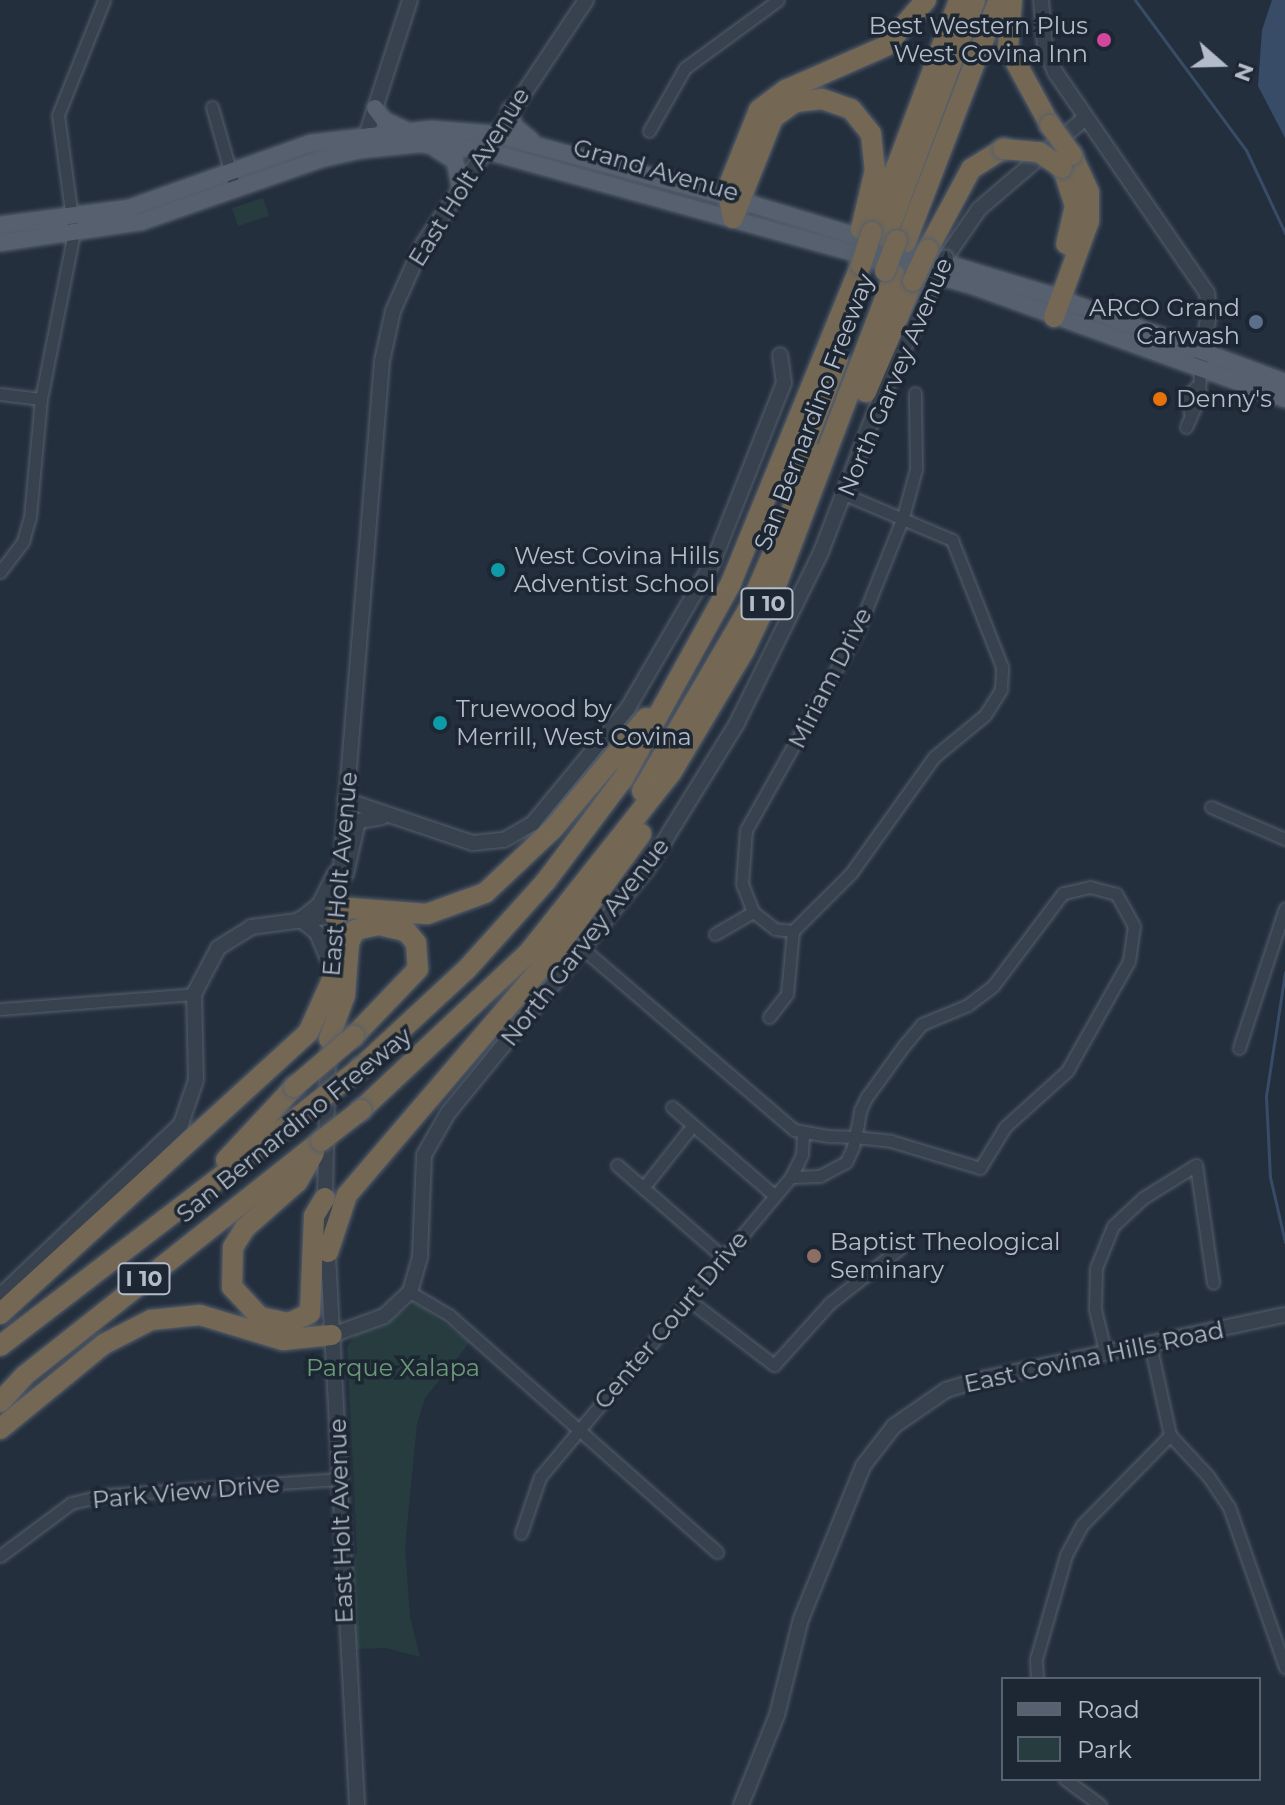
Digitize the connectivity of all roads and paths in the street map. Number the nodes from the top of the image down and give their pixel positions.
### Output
1 (104, 0) edge
2 (410, 0) edge
3 (586, 0) edge
4 (778, 0) edge
5 (926, 0) edge
6 (959, 0) edge
7 (975, 0) edge
8 (987, 0) edge
9 (999, 0) edge
10 (1012, 0) edge
11 (1041, 0) edge
12 (212, 107) dead end
13 (375, 108) junction
14 (510, 110) junction
15 (1085, 118) junction
16 (407, 131) junction
17 (649, 131) dead end
18 (367, 133) junction
19 (494, 134) junction
20 (423, 145) junction
21 (543, 146) junction
22 (361, 150) junction
23 (483, 150) junction
24 (1067, 162) junction
25 (233, 180) junction
26 (460, 186) junction
27 (734, 205) junction
28 (0, 225) edge
29 (74, 225) junction
30 (884, 236) junction
31 (0, 243) edge
32 (937, 253) junction
33 (887, 273) junction
34 (1051, 305) junction
35 (1202, 350) junction
36 (780, 355) dead end
37 (1200, 369) junction
38 (1285, 382) edge
39 (915, 393) dead end
40 (0, 394) edge
41 (41, 399) junction
42 (1285, 399) edge
43 (1186, 427) dead end
44 (844, 494) junction
45 (903, 517) junction
46 (0, 572) edge
47 (703, 641) junction
48 (671, 773) junction
49 (345, 800) junction
50 (1211, 807) dead end
51 (391, 817) junction
52 (1285, 839) edge
53 (339, 864) junction
54 (554, 869) junction
55 (580, 891) junction
56 (335, 908) junction
57 (1285, 908) edge
58 (753, 912) junction
59 (300, 919) junction
60 (793, 931) junction
61 (715, 934) dead end
62 (583, 949) junction
63 (331, 975) junction
64 (194, 994) junction
65 (0, 1009) edge
66 (769, 1017) dead end
67 (329, 1039) junction
68 (1239, 1048) dead end
69 (672, 1107) dead end
70 (693, 1125) junction
71 (803, 1133) junction
72 (321, 1141) junction
73 (854, 1142) junction
74 (617, 1165) dead end
75 (791, 1177) junction
76 (643, 1188) junction
77 (774, 1195) junction
78 (325, 1198) junction
79 (180, 1210) junction
80 (899, 1249) dead end
81 (328, 1252) junction
82 (724, 1258) junction
83 (1213, 1283) dead end
84 (410, 1292) junction
85 (0, 1296) edge
86 (690, 1301) junction
87 (0, 1314) edge
88 (1285, 1315) edge
89 (332, 1335) junction
90 (1150, 1344) junction
91 (0, 1346) edge
92 (1105, 1351) junction
93 (0, 1402) edge
94 (0, 1429) edge
95 (579, 1429) junction
96 (1170, 1435) junction
97 (341, 1479) junction
98 (521, 1533) dead end
99 (717, 1552) dead end
100 (0, 1556) edge
101 (1285, 1667) edge
102 (1037, 1677) edge
103 (1068, 1781) edge
104 (357, 1805) edge
105 (741, 1805) edge
106 (1100, 1805) edge

1 - 29 street
2 - 13 street
3 - 14 street, East Holt Avenue
4 - 17 street
5 - 27 highway
6 - 30 highway, San Bernardino Freeway / I 10
7 - 30 highway
8 - 30 highway
9 - 30 highway, San Bernardino Freeway / I 10
10 - 24 highway, bridge
11 - 15 street
12 - 25 street
13 - 16 main road
13 - 18 street
14 - 19 street, East Holt Avenue
14 - 21 main road
15 - 32 street, North Garvey Avenue
15 - 35 street
16 - 18 main road, Grand Avenue
16 - 19 main road, Grand Avenue
18 - 22 street
18 - 25 main road, Grand Avenue
19 - 21 main road, Grand Avenue
19 - 23 street, East Holt Avenue
20 - 22 main road, Grand Avenue
20 - 23 main road, Grand Avenue
20 - 26 main road
21 - 27 main road, Grand Avenue
22 - 25 main road, Grand Avenue
23 - 26 street, East Holt Avenue
23 - 27 main road, Grand Avenue
24 - 32 highway, bridge
24 - 34 highway
25 - 29 main road, Grand Avenue
26 - 49 street, East Holt Avenue
27 - 30 highway
27 - 34 main road, Grand Avenue
28 - 29 main road, Grand Avenue
29 - 31 main road, Grand Avenue
29 - 41 street
30 - 33 highway
30 - 33 highway, San Bernardino Freeway / I 10
32 - 33 highway, bridge
33 - 44 street, North Garvey Avenue
33 - 47 highway, San Bernardino Freeway / I 10
33 - 48 highway, San Bernardino Freeway / I 10
33 - 54 highway
33 - 55 highway
34 - 35 main road, Grand Avenue
34 - 37 main road, Grand Avenue
35 - 37 street
35 - 38 main road, Grand Avenue
36 - 51 street
37 - 42 main road, Grand Avenue
37 - 43 street
39 - 45 street, Miriam Drive
40 - 41 street
41 - 46 street
44 - 45 street
44 - 62 street, North Garvey Avenue
45 - 58 street, Miriam Drive
45 - 60 street
47 - 54 highway, San Bernardino Freeway / I 10
47 - 56 highway
48 - 55 highway, San Bernardino Freeway / I 10
48 - 81 highway
49 - 51 street
49 - 53 street, East Holt Avenue
50 - 52 street
51 - 56 street
53 - 56 street, East Holt Avenue
53 - 59 street
54 - 79 highway, San Bernardino Freeway / I 10, bridge
55 - 72 highway, San Bernardino Freeway / I 10, bridge
56 - 59 street
56 - 63 street, East Holt Avenue
57 - 68 street
58 - 60 street
58 - 61 street
59 - 63 street
59 - 64 street
60 - 66 street
62 - 71 street
62 - 84 street, North Garvey Avenue
63 - 67 street, East Holt Avenue
63 - 87 highway
64 - 65 street
64 - 85 street
67 - 78 street, East Holt Avenue
67 - 79 highway, bridge
69 - 70 street
70 - 76 street
70 - 77 street
71 - 73 street
71 - 75 street
72 - 78 highway
72 - 93 highway, San Bernardino Freeway / I 10
73 - 73 street
73 - 75 street
74 - 76 street
75 - 77 street, Center Court Drive
76 - 82 street
77 - 82 street, Center Court Drive
78 - 81 street, East Holt Avenue
79 - 91 highway, San Bernardino Freeway / I 10
80 - 86 street
81 - 89 street, East Holt Avenue
82 - 86 street, Center Court Drive
83 - 92 street
84 - 89 street
84 - 95 street
86 - 95 street, Center Court Drive
88 - 90 street, East Covina Hills Road
89 - 94 highway
89 - 97 street, East Holt Avenue
90 - 92 street, East Covina Hills Road
90 - 96 street
92 - 105 street, East Covina Hills Road
95 - 98 street, Center Court Drive
95 - 99 street
96 - 101 street
96 - 102 street
97 - 100 street, Park View Drive
97 - 104 street, East Holt Avenue
103 - 106 street

